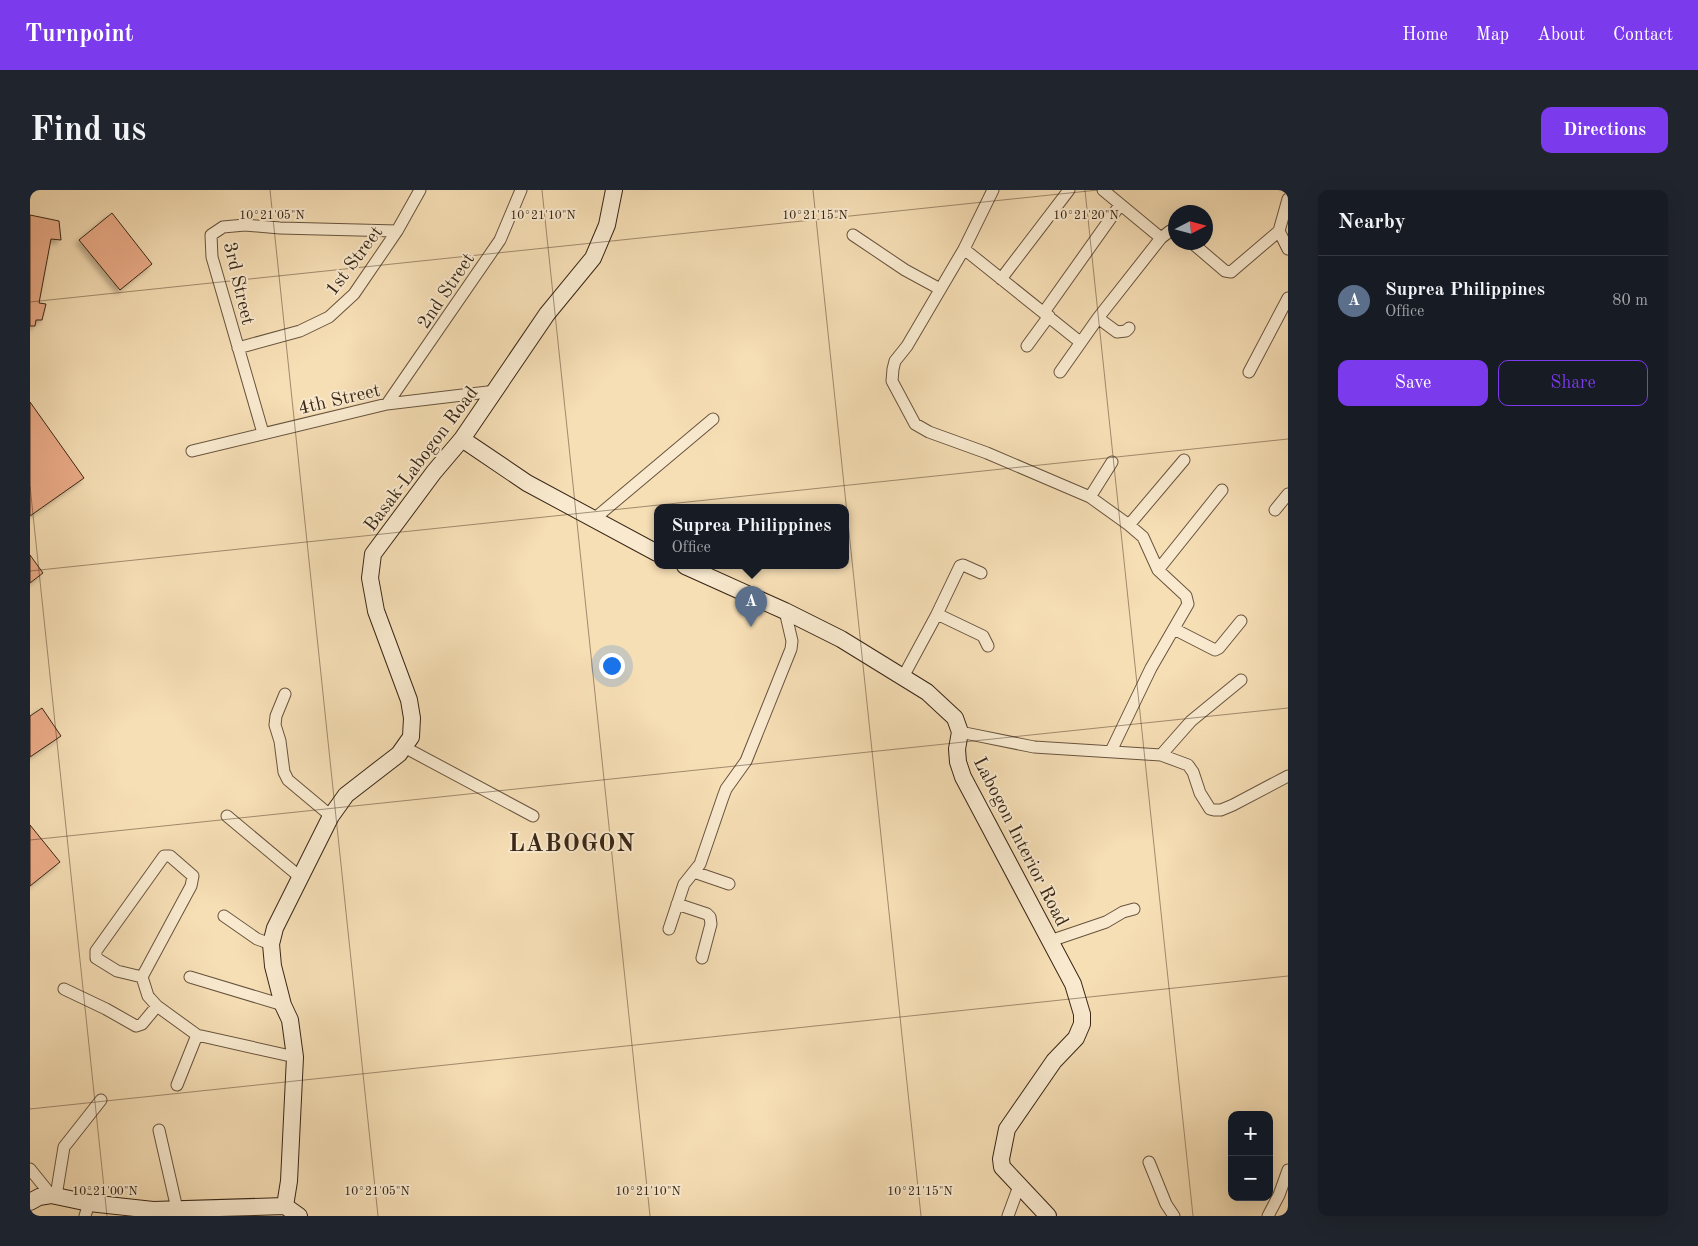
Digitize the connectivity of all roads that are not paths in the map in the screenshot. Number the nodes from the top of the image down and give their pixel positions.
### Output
1 (420, 190) edge
2 (521, 190) edge
3 (614, 190) edge
4 (993, 190) edge
5 (1069, 190) edge
6 (1103, 190) edge
7 (1288, 199) edge
8 (1120, 205) junction
9 (397, 231) junction
10 (1278, 231) junction
11 (1168, 233) edge
12 (853, 235) dead end
13 (1161, 238) junction
14 (964, 248) junction
15 (1288, 249) edge
16 (1201, 250) edge
17 (1001, 279) junction
18 (940, 289) junction
19 (1288, 298) edge
20 (1046, 314) junction
21 (1098, 318) junction
22 (1129, 328) dead end
23 (1080, 342) junction
24 (1027, 346) dead end
25 (238, 348) junction
26 (1060, 372) dead end
27 (1249, 372) dead end
28 (496, 391) junction
29 (387, 404) junction
30 (712, 419) dead end
31 (263, 434) junction
32 (462, 439) junction
33 (192, 452) dead end
34 (1184, 460) dead end
35 (1112, 462) dead end
36 (1222, 490) dead end
37 (1288, 494) edge
38 (1090, 497) junction
39 (1275, 510) dead end
40 (594, 519) junction
41 (1129, 525) junction
42 (654, 551) edge
43 (692, 569) edge
44 (1158, 570) junction
45 (981, 573) dead end
46 (785, 611) junction
47 (938, 614) junction
48 (1241, 621) dead end
49 (1174, 629) junction
50 (988, 646) dead end
51 (903, 677) junction
52 (1241, 680) dead end
53 (285, 694) dead end
54 (960, 732) junction
55 (404, 747) junction
56 (1111, 751) junction
57 (1161, 755) junction
58 (1288, 776) edge
59 (227, 816) dead end
60 (331, 816) junction
61 (533, 816) dead end
62 (694, 872) junction
63 (300, 876) junction
64 (729, 884) dead end
65 (677, 904) junction
66 (1134, 909) dead end
67 (224, 916) dead end
68 (669, 929) dead end
69 (1050, 941) junction
70 (271, 944) junction
71 (702, 958) dead end
72 (142, 977) junction
73 (190, 977) dead end
74 (64, 989) dead end
75 (284, 1005) junction
76 (157, 1006) junction
77 (197, 1036) junction
78 (295, 1057) junction
79 (177, 1085) dead end
80 (101, 1100) dead end
81 (160, 1130) dead end
82 (1149, 1162) dead end
83 (30, 1169) edge
84 (1288, 1170) edge
85 (1019, 1186) junction
86 (54, 1196) junction
87 (30, 1202) edge
88 (285, 1206) junction
89 (177, 1209) junction
90 (95, 1210) edge
91 (299, 1216) edge
92 (1008, 1216) edge
93 (1048, 1216) edge
94 (1174, 1216) edge
95 (1268, 1216) edge

1 - 9 street, 1st Street
2 - 29 street, 2nd Street
3 - 28 street, Basak-Labogon Road
4 - 14 street
5 - 17 street
6 - 8 street
7 - 10 street
8 - 13 street
8 - 20 street
9 - 25 street, 1st Street
9 - 25 street, 3rd Street
10 - 15 street
10 - 16 street
11 - 13 street
12 - 18 street
13 - 21 street
14 - 17 street
14 - 18 street
17 - 20 street
18 - 38 street
19 - 27 street
20 - 23 street
20 - 24 street
21 - 22 street
21 - 23 street
23 - 26 street
25 - 31 street, 3rd Street
28 - 29 street, 4th Street
28 - 32 street, Basak-Labogon Road
29 - 31 street, 4th Street
30 - 40 street
31 - 33 street, 4th Street
32 - 40 street
32 - 55 street, Basak-Labogon Road
34 - 41 street
35 - 38 street
36 - 44 street
37 - 39 street
38 - 41 street
40 - 42 street
41 - 44 street
43 - 46 street
44 - 49 street
45 - 47 street
46 - 51 street
46 - 62 street
47 - 50 street
47 - 51 street
48 - 49 street
49 - 56 street
51 - 54 street
52 - 57 street
53 - 60 street
54 - 56 street
54 - 69 street, Labogon Interior Road
55 - 60 street, Basak-Labogon Road
55 - 61 street
56 - 57 street
57 - 58 street
59 - 63 street
60 - 63 street, Basak-Labogon Road
62 - 64 street
62 - 65 street
63 - 70 street, Basak-Labogon Road
65 - 68 street
65 - 71 street
66 - 69 street
67 - 70 street
69 - 85 street, Labogon Interior Road
70 - 75 street, Basak-Labogon Road
72 - 72 street
72 - 76 street
73 - 75 street
74 - 76 street
75 - 78 street, Basak-Labogon Road
76 - 77 street
77 - 78 street
77 - 79 street
78 - 88 street, Basak-Labogon Road
80 - 86 street
81 - 89 street
82 - 94 street
83 - 86 street
84 - 95 street
85 - 92 street
85 - 93 street, Labogon Interior Road
86 - 87 street
86 - 90 street
88 - 89 street
88 - 91 street
89 - 90 street

